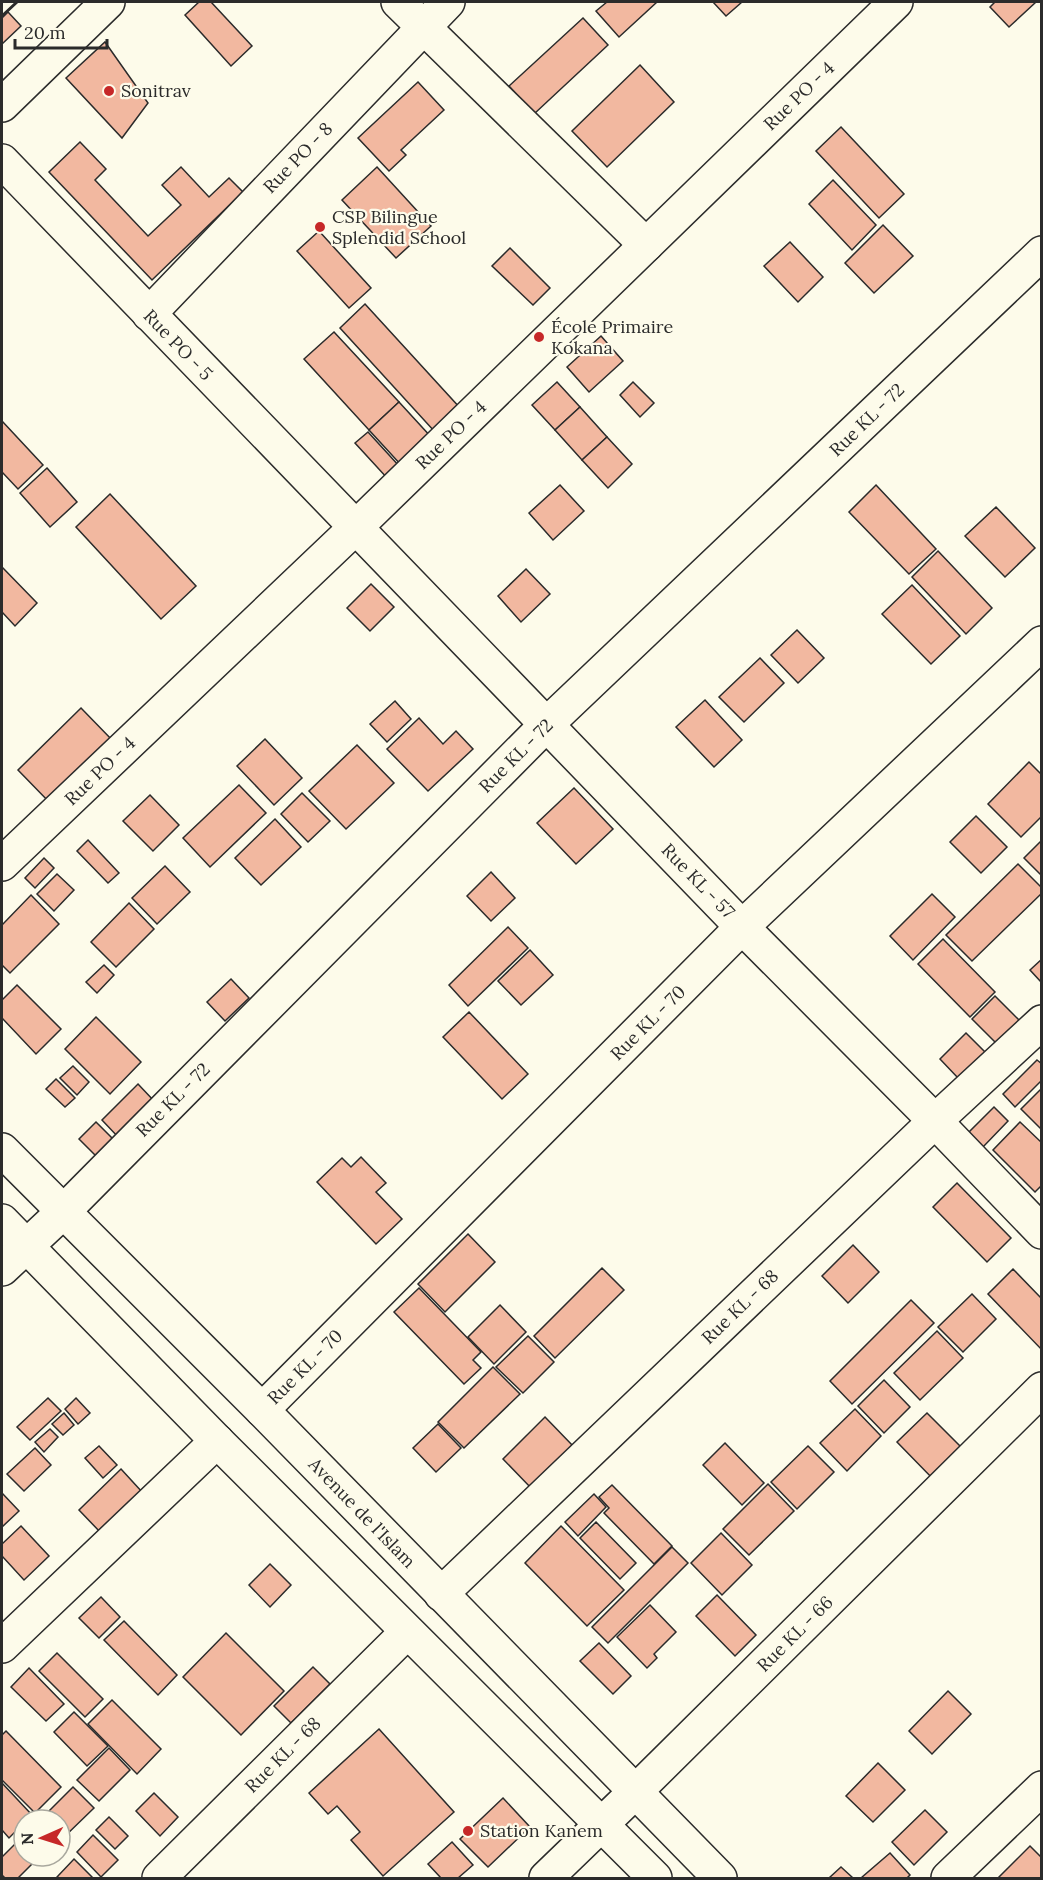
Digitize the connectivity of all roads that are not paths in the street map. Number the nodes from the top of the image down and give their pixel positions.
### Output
1 (108, 2) edge
2 (398, 2) edge
3 (448, 2) edge
4 (896, 2) edge
5 (424, 27) junction
6 (2, 105) edge
7 (2, 161) edge
8 (646, 245) junction
9 (1041, 253) edge
10 (149, 314) junction
11 (355, 528) junction
12 (1041, 643) edge
13 (547, 724) junction
14 (2, 864) edge
15 (742, 927) junction
16 (1041, 1022) edge
17 (935, 1121) junction
18 (2, 1150) edge
19 (63, 1212) junction
20 (2, 1221) edge
21 (1041, 1232) edge
22 (26, 1246) junction
23 (2, 1269) edge
24 (1041, 1389) edge
25 (262, 1410) junction
26 (217, 1441) junction
27 (441, 1594) junction
28 (407, 1632) junction
29 (2, 1647) edge
30 (1041, 1788) edge
31 (636, 1791) junction
32 (601, 1824) junction
33 (159, 1878) edge
34 (546, 1878) edge
35 (655, 1878) edge
36 (720, 1878) edge
37 (948, 1878) edge

1 - 6 street
2 - 5 street
3 - 5 street, Rue PO - 8
4 - 8 street, Rue PO - 4
5 - 8 street
5 - 10 street, Rue PO - 8
7 - 10 street, Rue PO - 5
8 - 11 street, Rue PO - 4
9 - 13 street, Rue KL - 72
10 - 11 street, Rue PO - 5
11 - 13 street, Rue KL - 57
11 - 14 street, Rue PO - 4
12 - 15 street, Rue KL - 70
13 - 15 street, Rue KL - 57
13 - 19 street, Rue KL - 72
15 - 17 street, Rue KL - 57
15 - 25 street, Rue KL - 70
16 - 17 street, Rue KL - 68
17 - 21 street, Rue KL - 57
17 - 27 street, Rue KL - 68
18 - 19 street, Avenue de l'Islam
19 - 22 street, Rue KL - 72
19 - 25 street, Avenue de l'Islam
20 - 22 street
22 - 23 street, Rue KL - 72
22 - 26 street
24 - 31 street, Rue KL - 66
25 - 27 street, Avenue de l'Islam
26 - 28 street
26 - 29 street
27 - 31 street, Avenue de l'Islam
28 - 32 street
28 - 33 street, Rue KL - 68
30 - 37 street
31 - 32 street, Rue KL - 66
31 - 36 street, Avenue de l'Islam
32 - 34 street, Rue KL - 66
32 - 35 street

